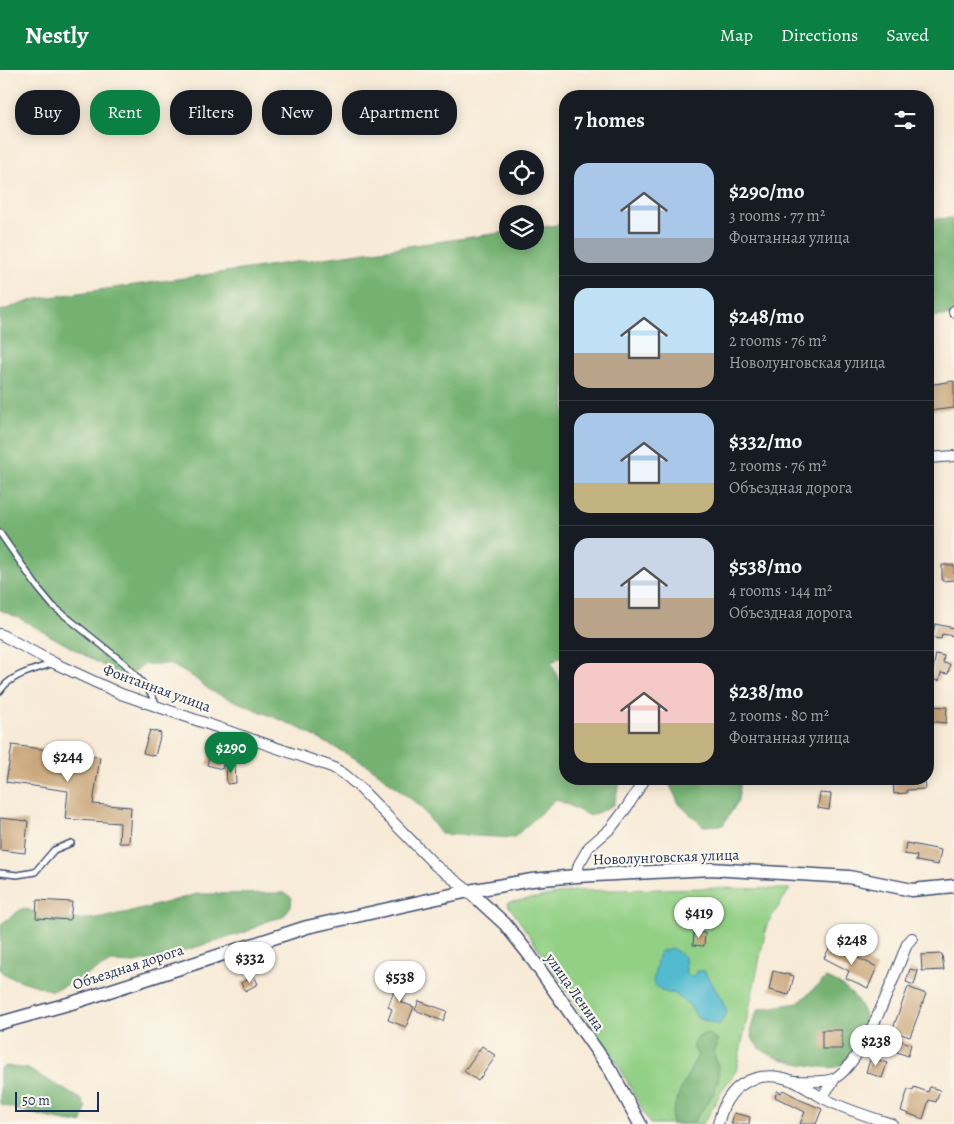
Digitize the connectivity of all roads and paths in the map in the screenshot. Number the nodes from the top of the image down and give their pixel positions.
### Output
1 (954, 456) edge
2 (934, 458) edge
3 (0, 533) edge
4 (0, 634) edge
5 (54, 663) junction
6 (0, 691) edge
7 (158, 706) junction
8 (641, 785) edge
9 (71, 843) dead end
10 (0, 873) edge
11 (576, 876) junction
12 (954, 886) edge
13 (469, 891) junction
14 (912, 938) dead end
15 (1, 1021) edge
16 (834, 1080) junction
17 (793, 1081) junction
18 (822, 1097) junction
19 (640, 1124) edge
20 (718, 1124) edge
21 (892, 1124) edge

1 - 2 street
3 - 7 lane
4 - 5 street, Фонтанная улица
5 - 6 lane
5 - 7 street, Фонтанная улица
7 - 13 street, Фонтанная улица
8 - 11 street
9 - 10 lane
11 - 12 street, Новолунговская улица
11 - 13 street, Новолунговская улица
13 - 15 street, Объездная дорога
13 - 19 street, улица Ленина
14 - 16 street
16 - 17 street
16 - 18 street
17 - 18 street
17 - 20 street
18 - 21 street

